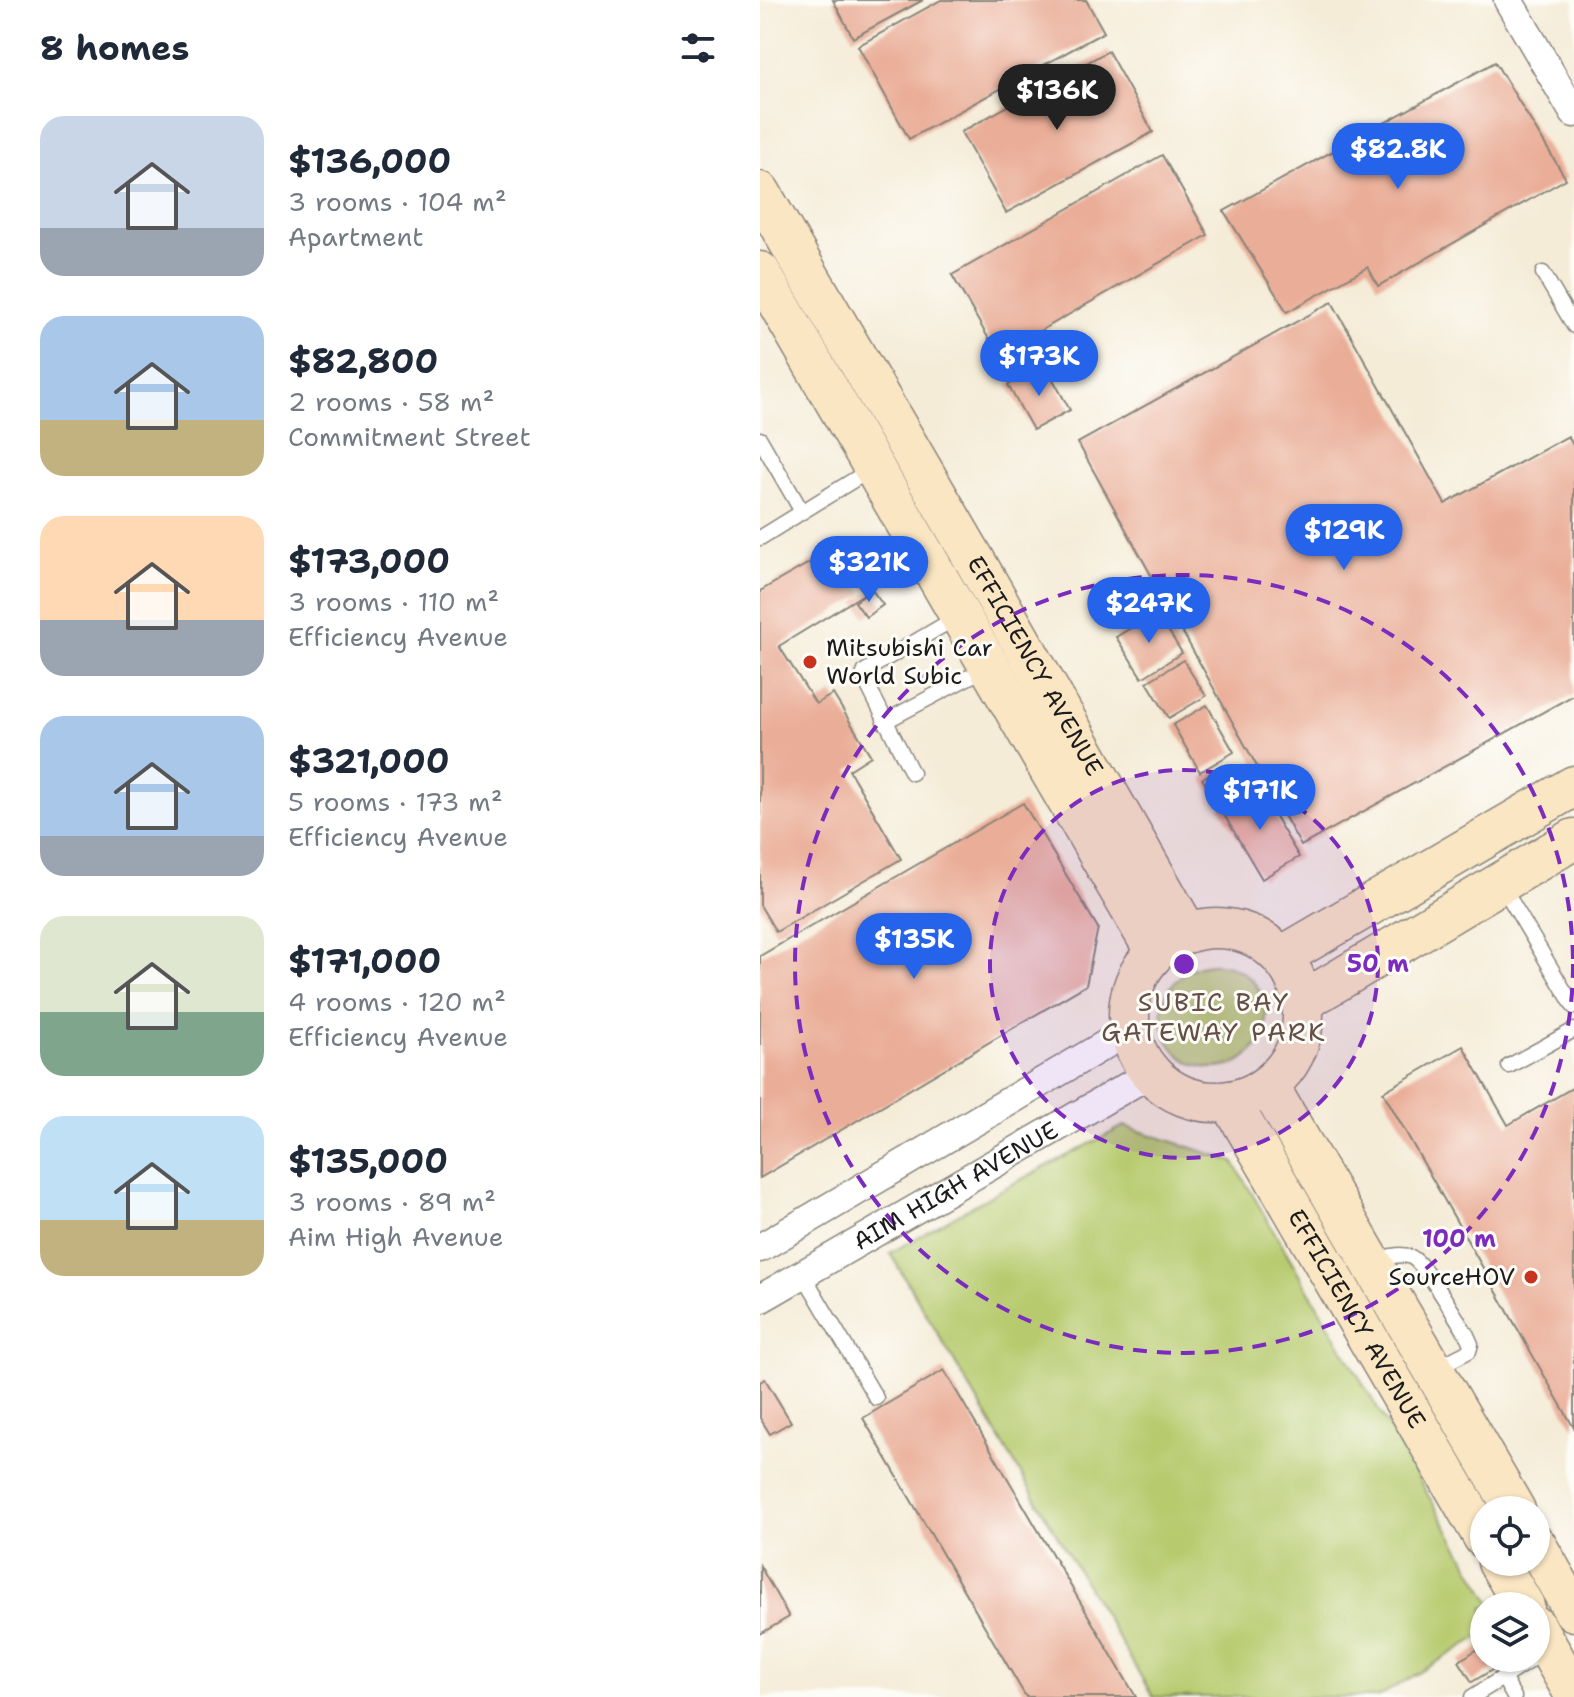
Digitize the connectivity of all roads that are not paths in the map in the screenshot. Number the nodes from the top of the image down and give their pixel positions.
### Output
1 (1508, 0) edge
2 (1574, 113) edge
3 (760, 192) edge
4 (760, 272) edge
5 (1543, 273) dead end
6 (1574, 326) edge
7 (760, 439) edge
8 (891, 458) junction
9 (801, 510) junction
10 (760, 538) edge
11 (959, 616) junction
12 (990, 666) junction
13 (884, 722) junction
14 (912, 773) dead end
15 (1574, 786) edge
16 (1574, 839) edge
17 (1500, 883) junction
18 (1171, 942) junction
19 (1281, 957) junction
20 (1302, 1002) junction
21 (1574, 1007) edge
22 (1130, 1030) junction
23 (1574, 1030) edge
24 (1509, 1066) dead end
25 (1151, 1073) junction
26 (1268, 1085) junction
27 (1230, 1101) junction
28 (760, 1248) edge
29 (803, 1274) junction
30 (760, 1299) edge
31 (876, 1398) dead end
32 (1507, 1496) edge
33 (1470, 1514) edge
34 (1550, 1569) edge
35 (1574, 1611) edge
36 (1550, 1662) edge
37 (1511, 1672) edge
38 (1504, 1679) junction
39 (1574, 1693) edge
40 (1472, 1697) edge
41 (1514, 1697) edge

1 - 2 street
3 - 8 street, EFFICIENCY AVENUE
4 - 8 street, EFFICIENCY AVENUE
5 - 6 lane
7 - 9 lane
8 - 9 lane
8 - 11 street, EFFICIENCY AVENUE
8 - 18 street, EFFICIENCY AVENUE
9 - 10 lane
11 - 12 street, EFFICIENCY AVENUE
11 - 13 lane
12 - 13 lane
12 - 18 street, EFFICIENCY AVENUE
13 - 14 lane
15 - 19 street
16 - 17 street
17 - 20 street
17 - 21 lane
18 - 19 street
18 - 22 street
19 - 20 street
20 - 26 street
22 - 25 street
22 - 28 street, AIM HIGH AVENUE
23 - 24 lane
25 - 27 street
25 - 29 street, AIM HIGH AVENUE
26 - 27 street
26 - 32 street, EFFICIENCY AVENUE
27 - 33 street, EFFICIENCY AVENUE
29 - 30 street, AIM HIGH AVENUE
29 - 31 lane
34 - 35 street
36 - 39 street
37 - 38 lane
38 - 40 lane
38 - 41 lane

